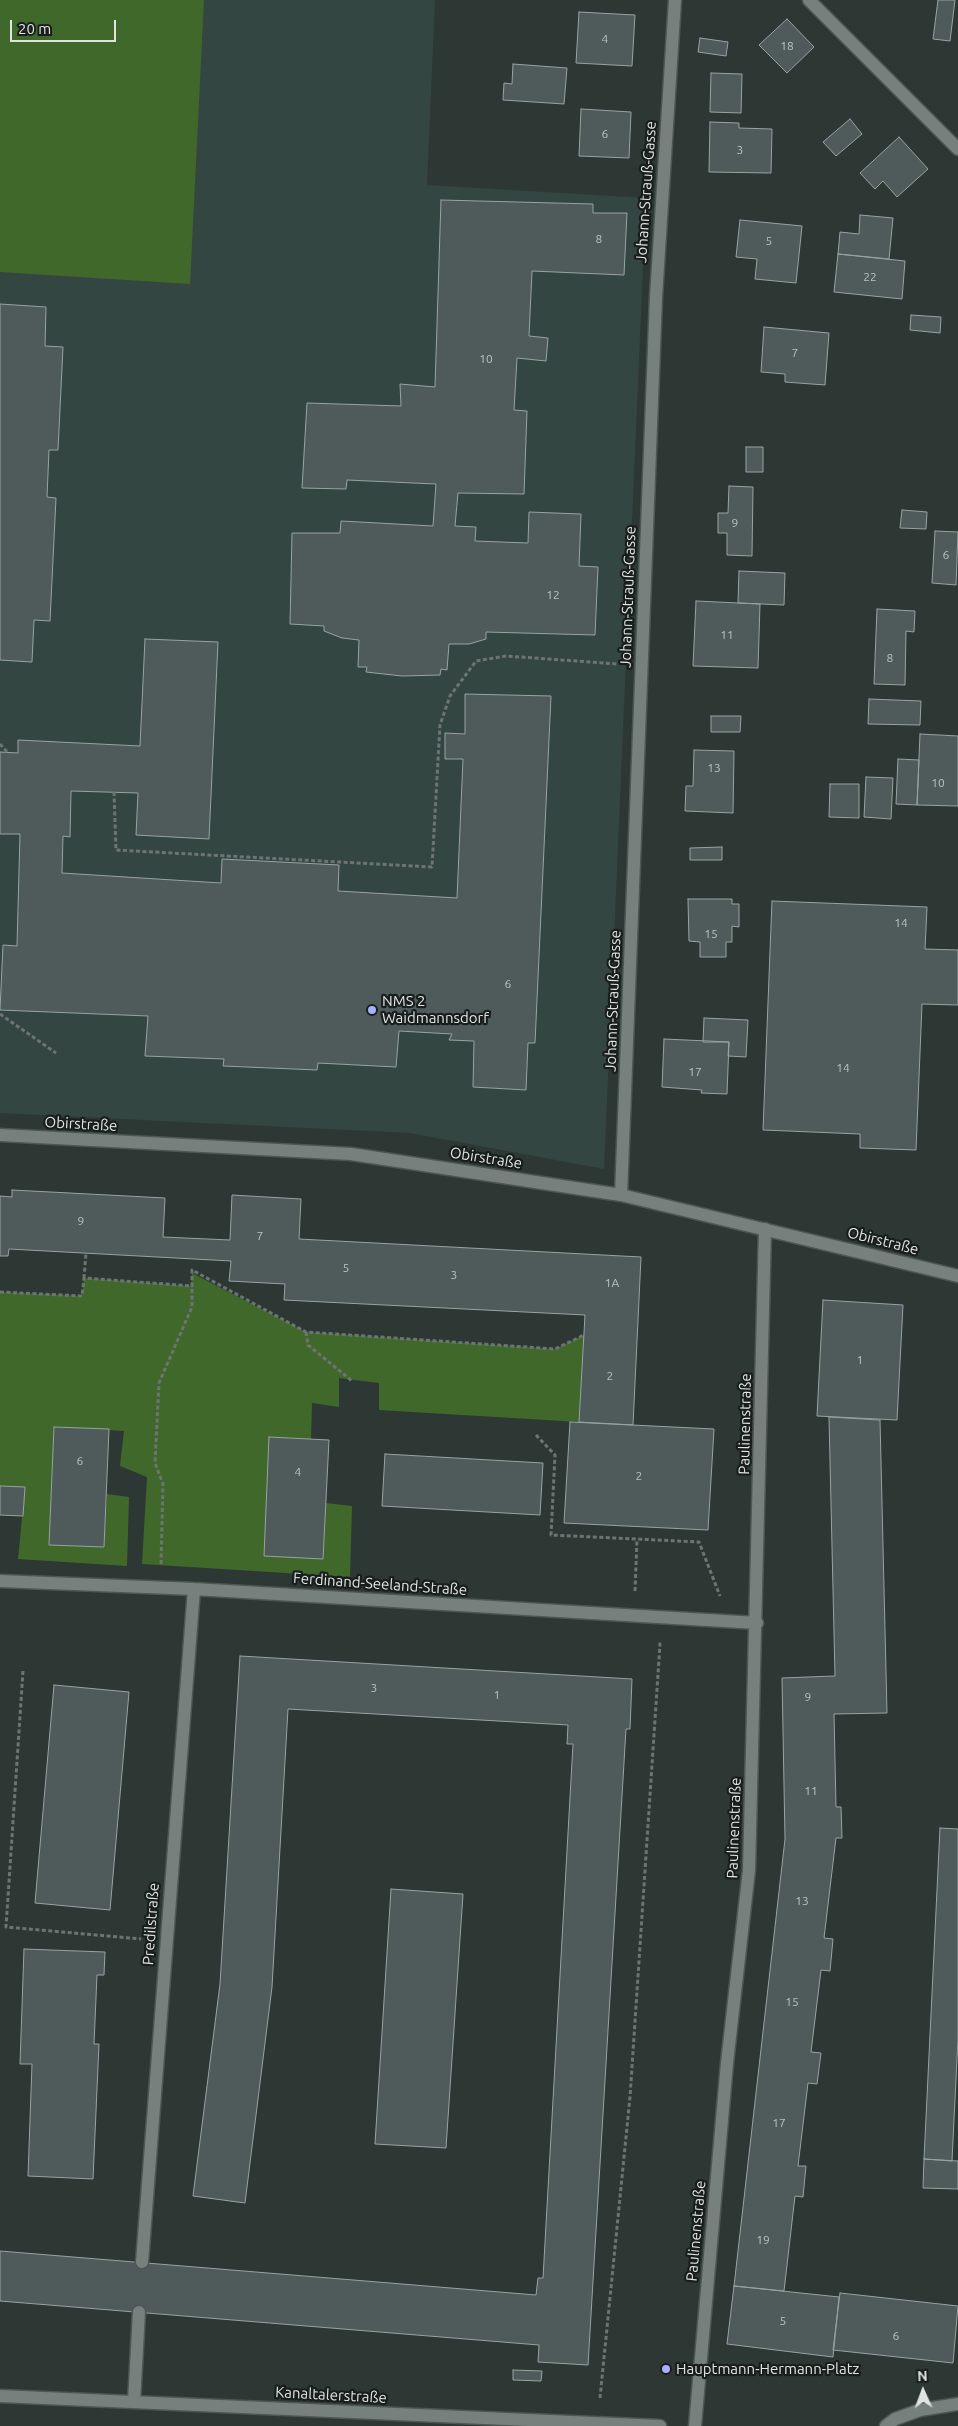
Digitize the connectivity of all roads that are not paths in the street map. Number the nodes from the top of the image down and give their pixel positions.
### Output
1 (676, 0) edge
2 (809, 0) edge
3 (958, 149) edge
4 (0, 1135) edge
5 (621, 1195) junction
6 (765, 1230) junction
7 (958, 1276) edge
8 (0, 1581) edge
9 (194, 1589) junction
10 (757, 1623) junction
11 (142, 2262) dead end
12 (139, 2312) dead end
13 (0, 2396) edge
14 (134, 2402) junction
15 (958, 2404) edge
16 (660, 2426) edge
17 (695, 2426) edge
18 (886, 2426) edge

1 - 5 street, Johann-Strauß-Gasse
2 - 3 street
4 - 5 street, Obirstraße
5 - 6 street, Obirstraße
6 - 7 street, Obirstraße
6 - 10 street, Paulinenstraße
8 - 9 street, Ferdinand-Seeland-Straße
9 - 10 street, Ferdinand-Seeland-Straße
9 - 11 street, Predilstraße
10 - 17 street, Paulinenstraße
12 - 14 street
13 - 14 street, Kanaltalerstraße
14 - 16 street, Kanaltalerstraße
15 - 18 street

